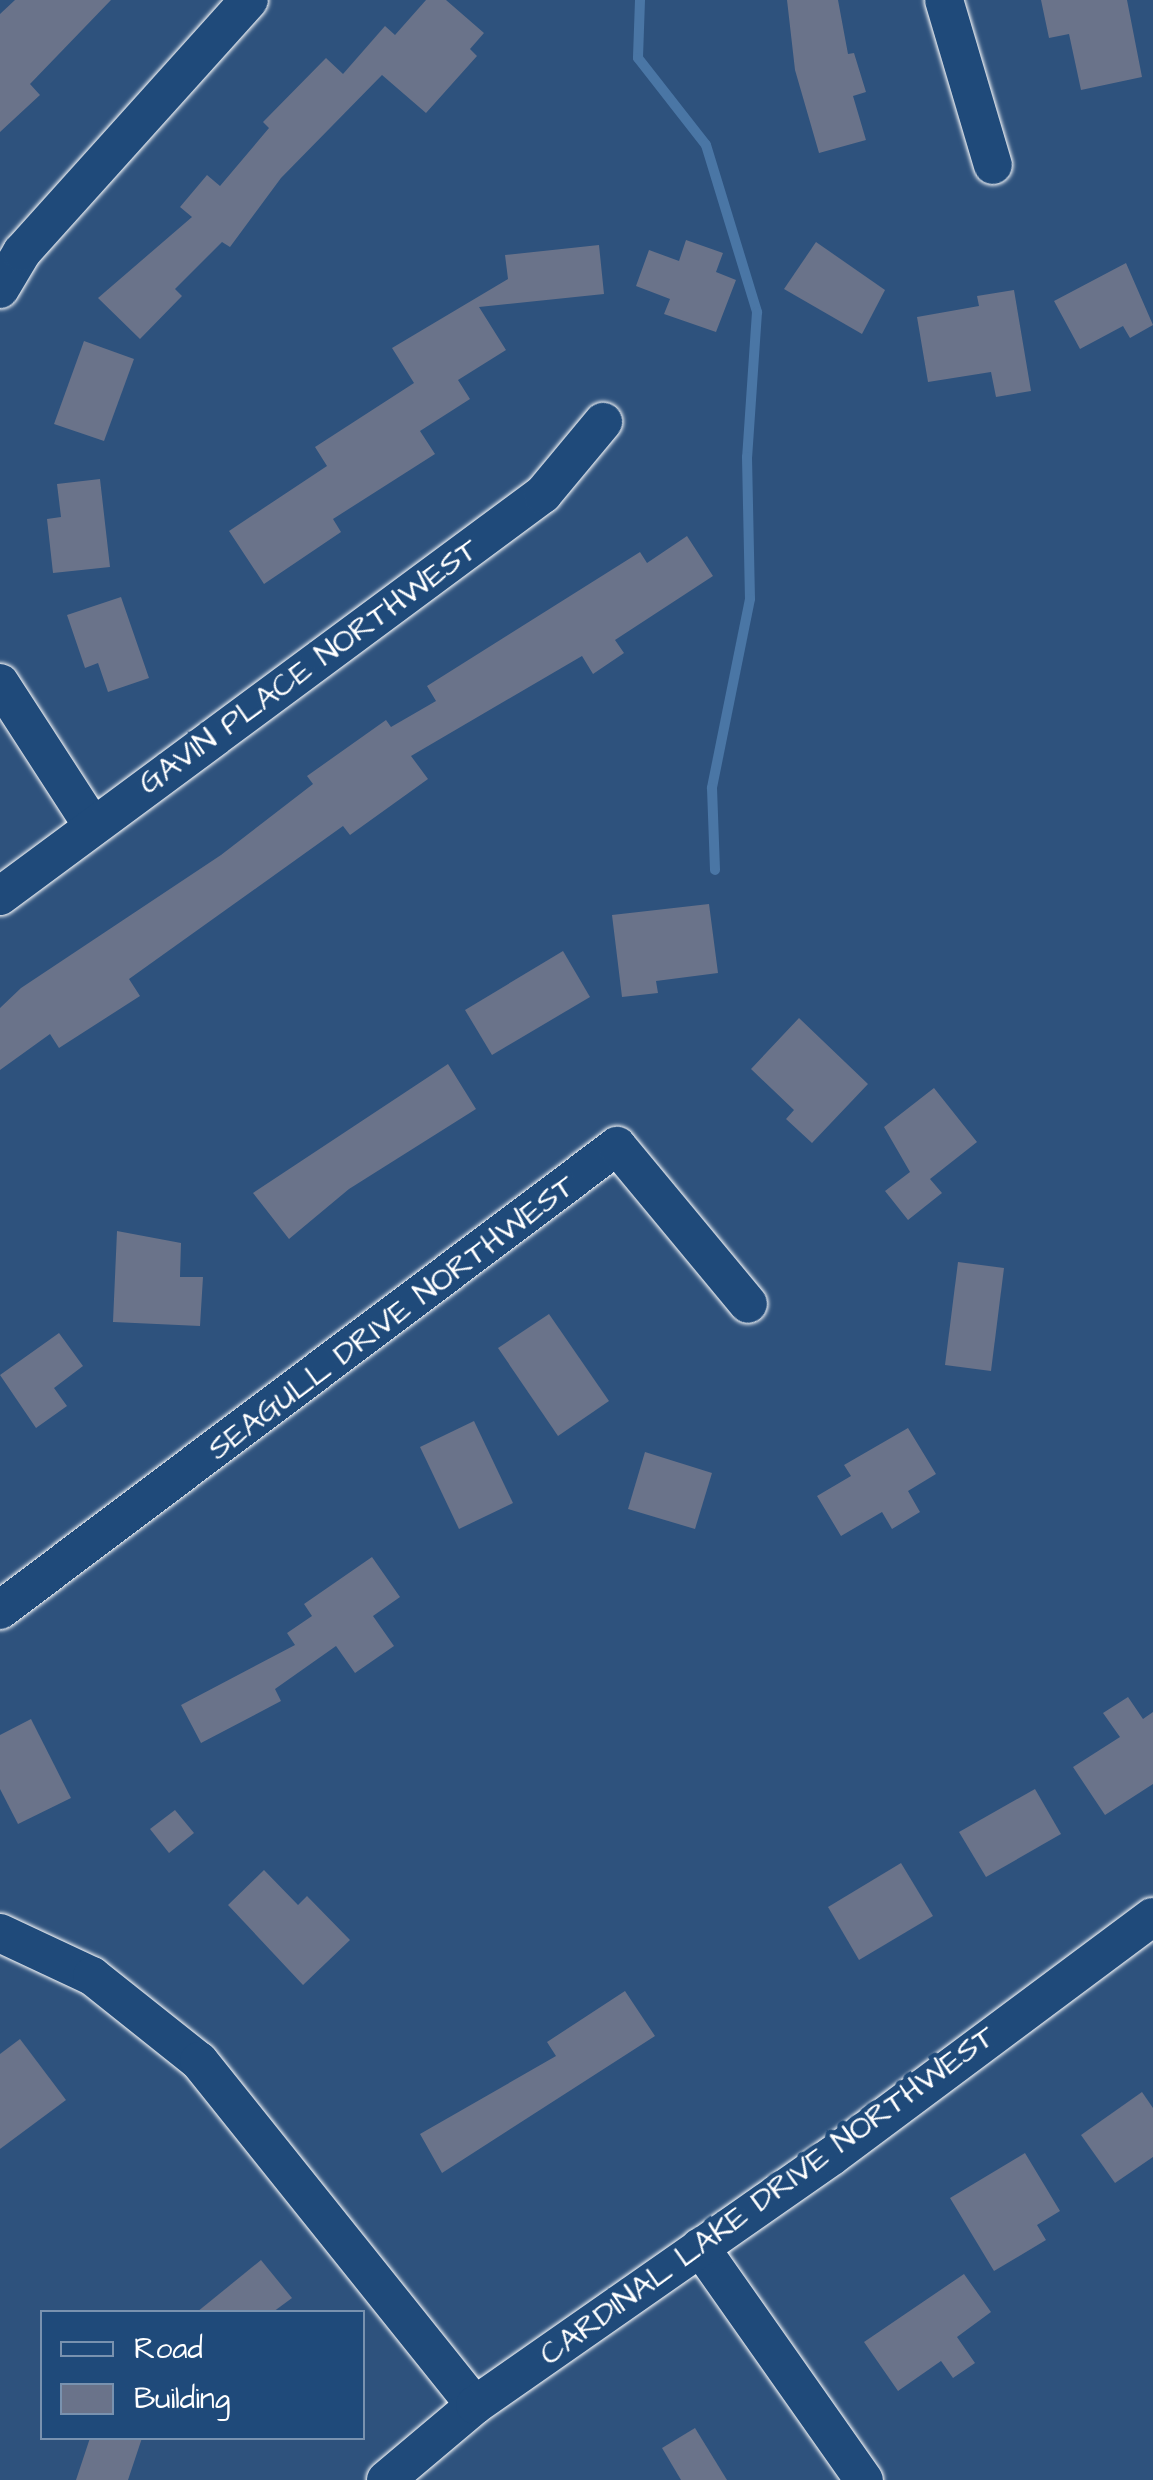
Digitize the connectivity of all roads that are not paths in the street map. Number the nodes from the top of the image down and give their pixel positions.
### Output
1 (249, 0) edge
2 (944, 0) edge
3 (993, 165) dead end
4 (0, 288) edge
5 (602, 422) dead end
6 (0, 683) edge
7 (93, 827) junction
8 (0, 896) edge
9 (748, 1304) dead end
10 (0, 1610) edge
11 (1153, 1917) edge
12 (0, 1932) edge
13 (700, 2247) junction
14 (475, 2406) junction
15 (386, 2480) edge
16 (864, 2480) edge

1 - 4 street
2 - 3 street
5 - 7 street, GAVIN PLACE NORTHWEST
6 - 7 street
7 - 8 street, GAVIN PLACE NORTHWEST
9 - 10 street, SEAGULL DRIVE NORTHWEST
11 - 13 street, CARDINAL LAKE DRIVE NORTHWEST
12 - 14 street
13 - 14 street, CARDINAL LAKE DRIVE NORTHWEST
13 - 16 street
14 - 15 street, CARDINAL LAKE DRIVE NORTHWEST

